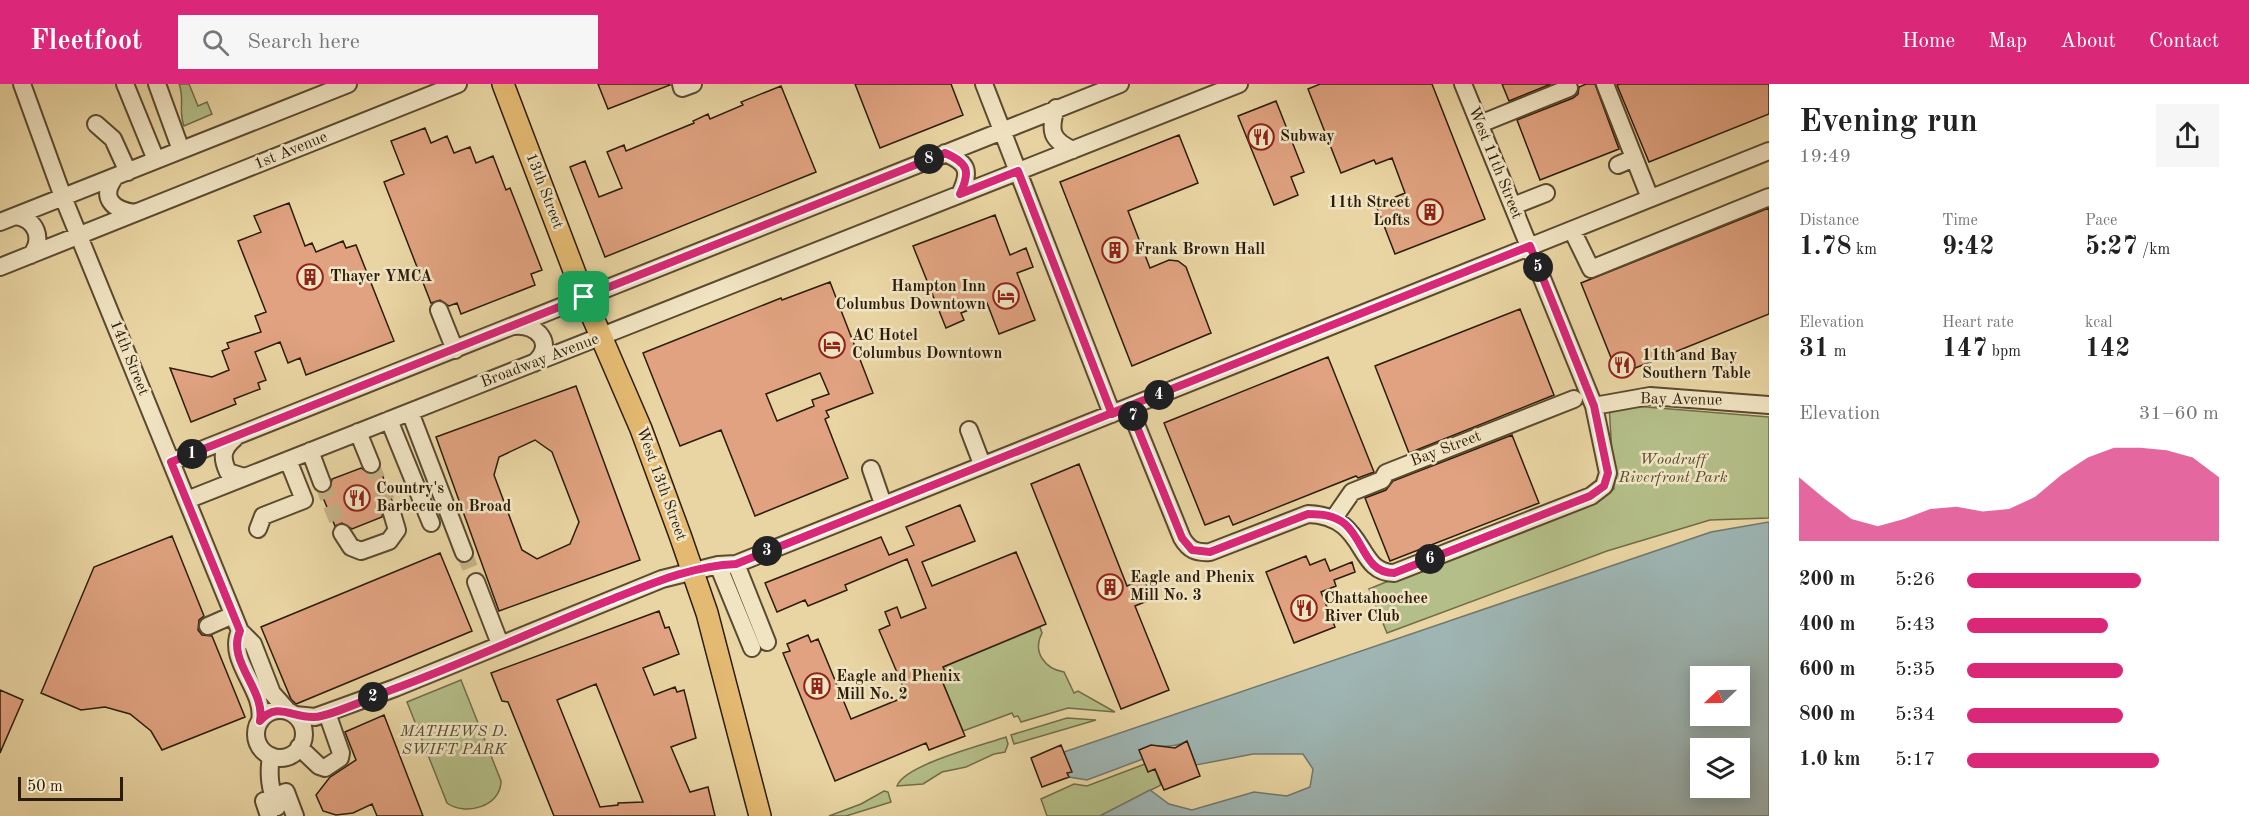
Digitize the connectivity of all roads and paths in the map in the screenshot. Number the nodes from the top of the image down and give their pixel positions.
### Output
1 (22, 84) edge
2 (125, 84) edge
3 (157, 84) edge
4 (345, 84) edge
5 (503, 84) edge
6 (681, 84) edge
7 (693, 84) edge
8 (984, 84) edge
9 (1120, 84) edge
10 (1239, 84) edge
11 (1463, 84) edge
12 (1605, 84) edge
13 (452, 86) edge
14 (1569, 88) dead end
15 (1056, 108) junction
16 (96, 124) dead end
17 (1480, 124) junction
18 (1002, 130) junction
19 (181, 150) junction
20 (1074, 150) junction
21 (1769, 151) edge
22 (945, 153) junction
23 (1634, 158) junction
24 (156, 160) junction
25 (1618, 165) dead end
26 (1018, 171) junction
27 (122, 174) junction
28 (1546, 193) dead end
29 (960, 194) junction
30 (63, 197) junction
31 (1769, 197) edge
32 (1650, 198) junction
33 (1513, 206) junction
34 (135, 213) junction
35 (8, 219) edge
36 (1572, 230) junction
37 (79, 236) junction
38 (1530, 246) junction
39 (31, 255) junction
40 (0, 267) edge
41 (584, 297) junction
42 (439, 310) dead end
43 (512, 326) junction
44 (601, 337) junction
45 (455, 350) junction
46 (534, 363) junction
47 (1574, 399) dead end
48 (1769, 405) edge
49 (1594, 406) junction
50 (1129, 407) junction
51 (410, 412) junction
52 (1112, 414) junction
53 (389, 420) junction
54 (969, 429) dead end
55 (358, 432) junction
56 (236, 437) junction
57 (310, 451) junction
58 (288, 460) junction
59 (171, 462) junction
60 (371, 464) tunnel mouth
61 (982, 464) junction
62 (871, 469) dead end
63 (244, 477) junction
64 (322, 483) tunnel mouth
65 (187, 500) junction
66 (884, 504) junction
67 (392, 513) tunnel mouth
68 (1334, 518) junction
69 (431, 523) dead end
70 (258, 529) dead end
71 (342, 533) tunnel mouth
72 (465, 552) tunnel mouth
73 (736, 564) junction
74 (718, 565) junction
75 (476, 582) tunnel mouth
76 (233, 615) junction
77 (208, 626) dead end
78 (240, 631) junction
79 (500, 644) junction
80 (292, 713) junction
81 (321, 715) junction
82 (260, 721) junction
83 (302, 742) junction
84 (271, 756) junction
85 (273, 797) junction
86 (269, 816) edge
87 (280, 816) edge
88 (296, 816) edge
89 (760, 816) edge

1 - 30 street, 14th Street
2 - 24 street
3 - 19 street
4 - 19 street
5 - 41 main road, 13th Street
6 - 7 street
8 - 18 street
9 - 15 street
10 - 20 street, Broadway Avenue
11 - 17 street, West 11th Street
12 - 23 street
13 - 34 street, 1st Avenue
14 - 17 street
15 - 18 street
15 - 20 street
16 - 27 street
17 - 33 street, West 11th Street
18 - 22 street
18 - 26 street
19 - 24 street
20 - 26 street, Broadway Avenue
21 - 32 street
22 - 29 street
22 - 41 street
23 - 25 street
23 - 32 street
24 - 27 street
26 - 29 street, Broadway Avenue
26 - 52 street
27 - 30 street
27 - 34 street
28 - 33 street
29 - 44 street, Broadway Avenue
30 - 35 street
30 - 37 street, 14th Street
31 - 36 street
32 - 36 street
33 - 38 street, West 11th Street
34 - 37 street, 1st Avenue
35 - 39 street
36 - 38 street
37 - 39 street, 1st Avenue
37 - 59 street, 14th Street
38 - 49 street, West 11th Street
38 - 50 street
39 - 40 street, 1st Avenue
41 - 43 street
41 - 44 main road, West 13th Street
42 - 45 street
43 - 45 street
43 - 46 street
44 - 46 street, Broadway Avenue
44 - 89 main road, West 13th Street
45 - 56 street
46 - 51 street, Broadway Avenue
47 - 68 street, Bay Street
48 - 49 street, Bay Avenue
49 - 68 street, West 11th Street
50 - 52 street
50 - 68 street
51 - 53 street, Broadway Avenue
51 - 72 street
52 - 61 street
53 - 55 street, Broadway Avenue
53 - 69 street
54 - 61 street
55 - 57 street, Broadway Avenue
55 - 60 street
56 - 59 street
56 - 63 street
57 - 58 street, Broadway Avenue
57 - 64 street
58 - 63 street, Broadway Avenue
58 - 70 street
59 - 65 street, 14th Street
61 - 66 street
62 - 66 street
63 - 65 street, Broadway Avenue
65 - 76 street, 14th Street
66 - 73 street
67 - 71 street
73 - 74 street
73 - 74 street
74 - 79 street
75 - 79 street
76 - 77 street
76 - 78 street, 14th Street
78 - 80 street, 14th Street
78 - 82 street, 14th Street
79 - 81 street
80 - 81 street
80 - 82 street
80 - 83 street, 14th Street
81 - 83 street
81 - 83 street
82 - 84 street, 14th Street
83 - 84 street
84 - 85 street
85 - 86 street
85 - 87 street
85 - 88 street

